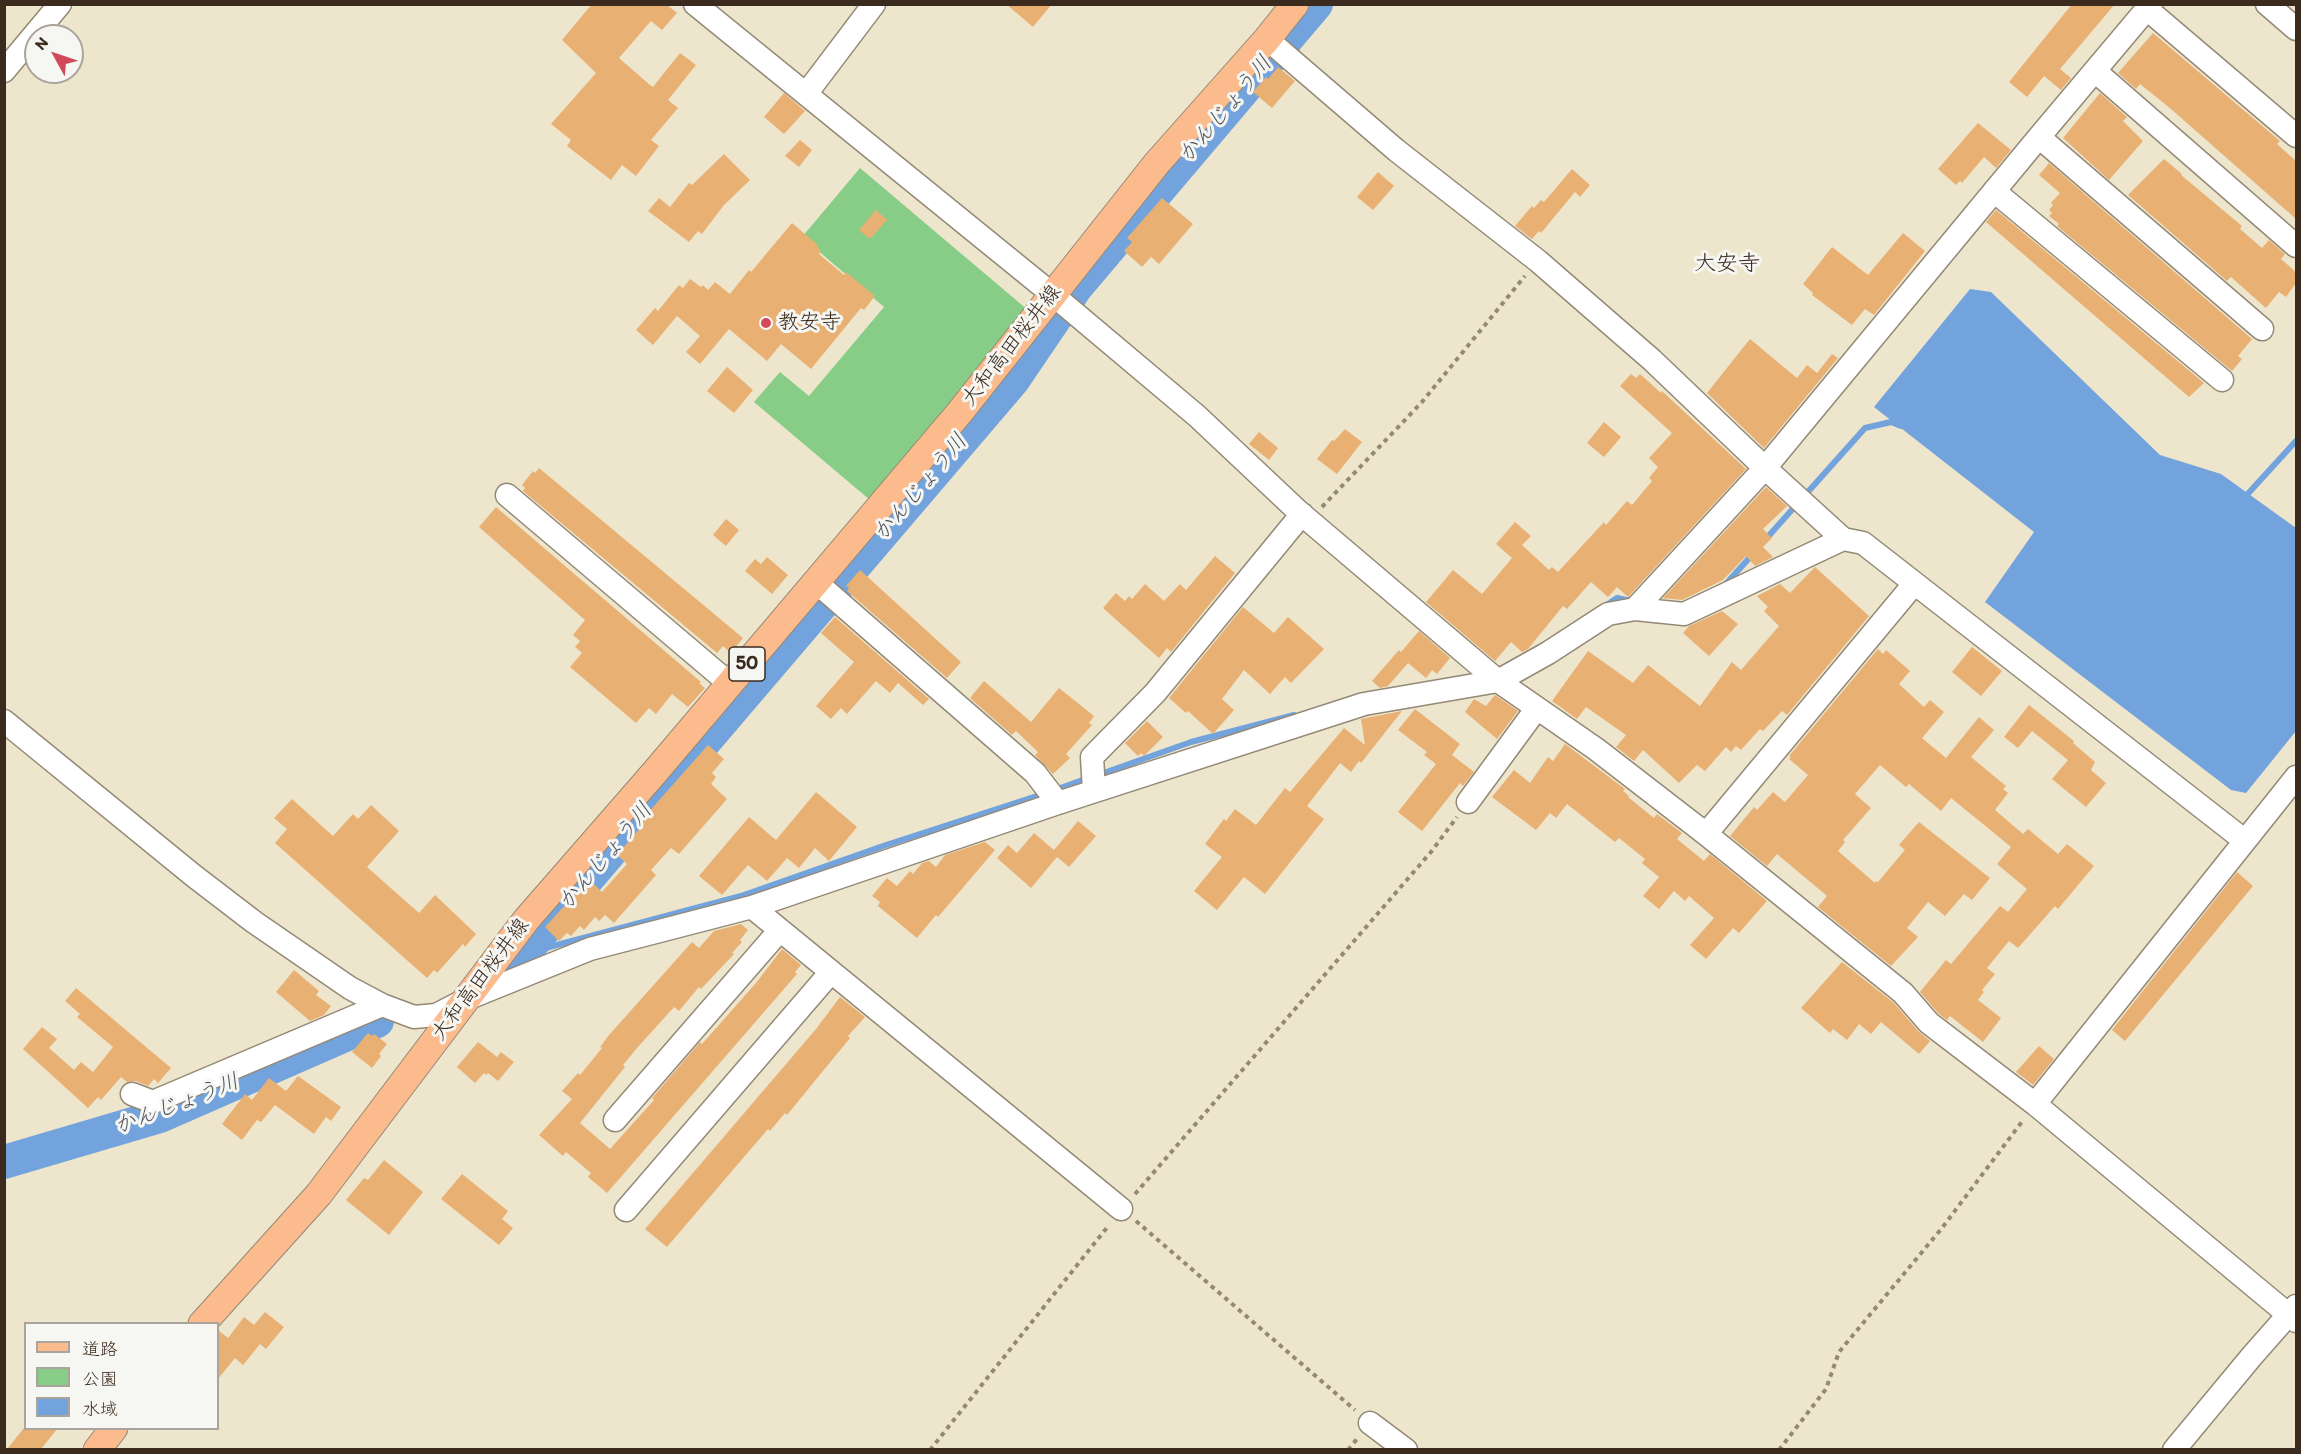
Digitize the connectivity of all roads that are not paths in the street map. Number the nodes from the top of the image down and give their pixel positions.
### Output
1 (60, 4) edge
2 (695, 4) edge
3 (874, 4) edge
4 (1295, 4) edge
5 (2267, 4) edge
6 (2149, 7) edge
7 (2296, 29) edge
8 (1275, 46) junction
9 (4, 71) edge
10 (2095, 71) junction
11 (806, 94) junction
12 (2296, 136) edge
13 (2039, 137) junction
14 (1994, 191) junction
15 (2296, 246) edge
16 (1060, 301) junction
17 (2262, 329) dead end
18 (2222, 381) dead end
19 (1766, 468) junction
20 (507, 495) dead end
21 (1305, 517) junction
22 (1843, 539) junction
23 (1914, 584) junction
24 (825, 590) junction
25 (1635, 609) junction
26 (1497, 681) junction
27 (730, 684) junction
28 (1537, 708) junction
29 (4, 721) edge
30 (2296, 777) edge
31 (1094, 791) junction
32 (1468, 802) road end
33 (1058, 803) junction
34 (1706, 834) junction
35 (2244, 840) junction
36 (752, 907) junction
37 (780, 930) junction
38 (831, 972) junction
39 (469, 998) junction
40 (382, 1005) junction
41 (132, 1094) dead end
42 (2035, 1104) junction
43 (615, 1120) dead end
44 (1121, 1209) road end
45 (626, 1210) dead end
46 (2294, 1314) edge
47 (203, 1322) edge
48 (1370, 1423) road end
49 (112, 1430) edge
50 (97, 1449) edge
51 (1406, 1449) edge
52 (2174, 1449) edge

1 - 9 street
2 - 11 street
3 - 11 street
4 - 8 main road, 大和高田桜井線 / 50
5 - 7 street
6 - 10 street
6 - 12 street
8 - 16 main road, 大和高田桜井線 / 50
8 - 19 street
10 - 13 street
10 - 15 street
11 - 16 street
13 - 14 street
13 - 17 street
14 - 18 street
14 - 19 street
16 - 21 street
16 - 24 main road, 大和高田桜井線 / 50
19 - 22 street
19 - 25 street
20 - 27 street
21 - 26 street
21 - 31 street
22 - 23 street
22 - 25 street
23 - 34 street
23 - 35 street
24 - 27 main road, 大和高田桜井線 / 50
24 - 33 street
25 - 26 street
26 - 28 street
26 - 31 street
27 - 39 main road, 大和高田桜井線 / 50
28 - 32 street
28 - 34 street
29 - 40 street
30 - 35 street
31 - 33 street
33 - 36 street
34 - 42 street
35 - 42 street
36 - 37 street
36 - 39 street
37 - 38 street
37 - 43 street
38 - 44 street
38 - 45 street
39 - 40 street
39 - 47 main road, 大和高田桜井線 / 50
40 - 41 street
42 - 46 street
46 - 52 street
48 - 51 street
49 - 50 main road

